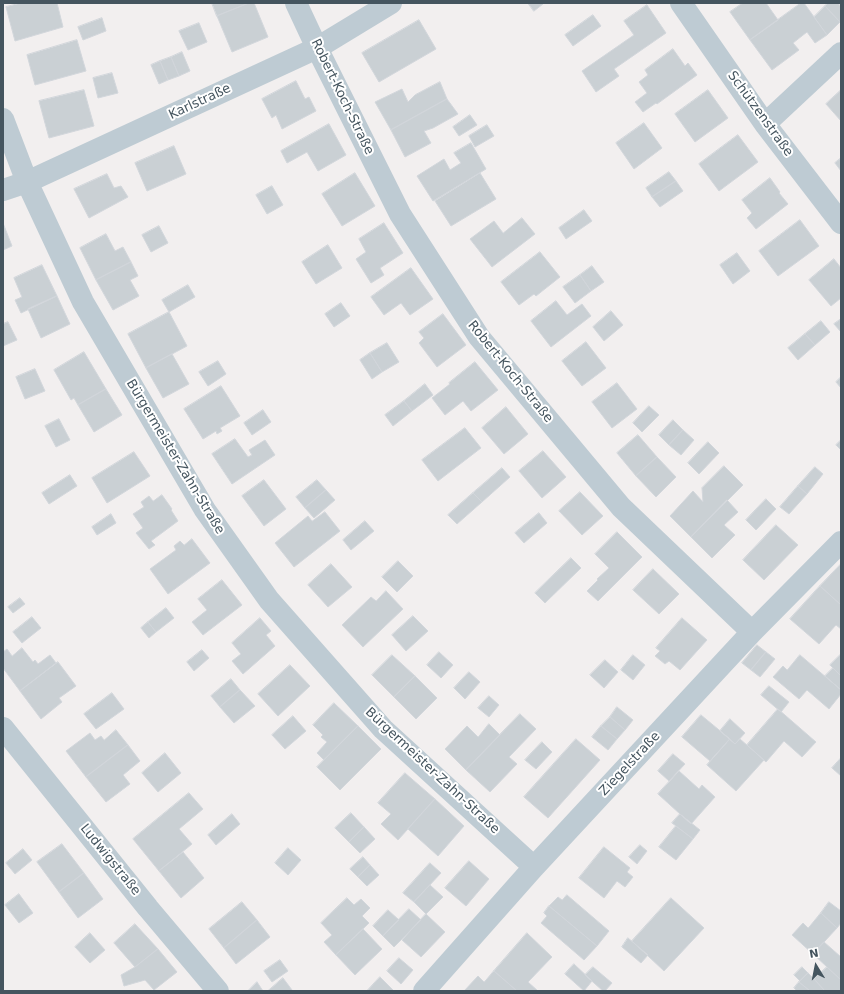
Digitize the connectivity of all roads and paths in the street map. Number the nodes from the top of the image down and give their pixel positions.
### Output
1 (296, 3) edge
2 (391, 3) edge
3 (682, 3) edge
4 (317, 48) junction
5 (841, 54) edge
6 (3, 119) edge
7 (765, 124) junction
8 (27, 182) junction
9 (3, 190) edge
10 (841, 223) edge
11 (841, 542) edge
12 (752, 632) junction
13 (3, 728) edge
14 (534, 867) junction
15 (218, 991) edge
16 (424, 991) edge

1 - 4 street, Robert-Koch-Straße
2 - 4 street, Karlstraße
3 - 7 street, Schützenstraße
4 - 8 street, Karlstraße
4 - 12 street, Robert-Koch-Straße
5 - 7 street
6 - 8 street, Bürgermeister-Zahn-Straße
7 - 10 street, Schützenstraße
8 - 9 street, Karlstraße
8 - 14 street, Bürgermeister-Zahn-Straße
11 - 12 street, Ziegelstraße
12 - 14 street, Ziegelstraße
13 - 15 street, Ludwigstraße
14 - 16 street, Ziegelstraße

